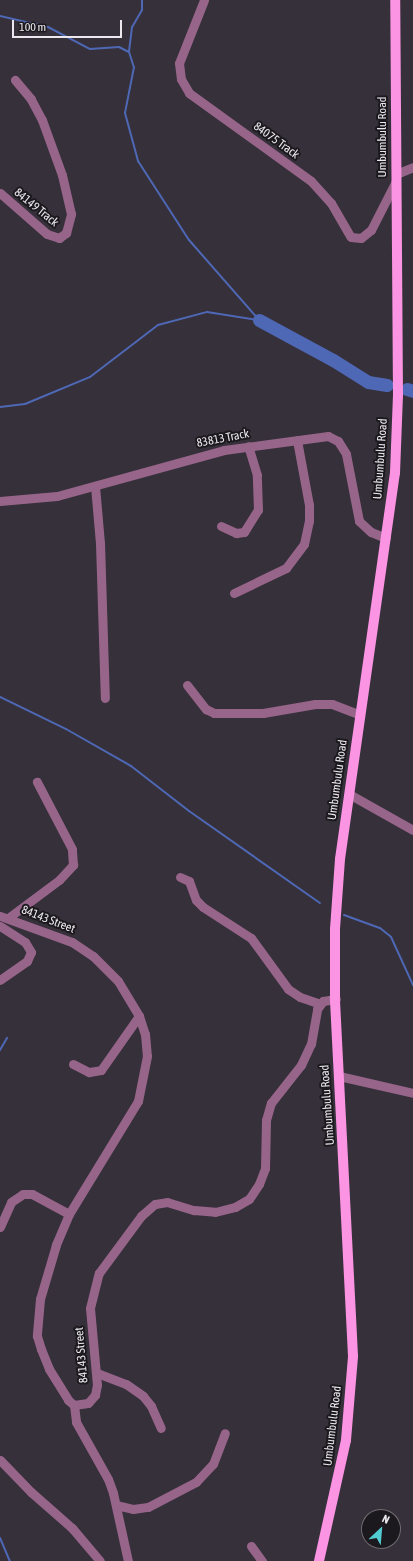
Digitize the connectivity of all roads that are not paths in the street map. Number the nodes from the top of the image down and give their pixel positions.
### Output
1 (204, 0) edge
2 (395, 0) edge
3 (15, 80) dead end
4 (413, 167) edge
5 (396, 177) junction
6 (0, 193) edge
7 (297, 440) junction
8 (248, 446) junction
9 (95, 486) junction
10 (0, 501) edge
11 (221, 526) dead end
12 (386, 538) junction
13 (234, 593) dead end
14 (187, 685) dead end
15 (105, 698) dead end
16 (360, 715) junction
17 (37, 782) dead end
18 (349, 794) junction
19 (400, 822) junction
20 (413, 823) edge
21 (413, 830) edge
22 (180, 877) dead end
23 (4, 917) edge
24 (0, 926) edge
25 (0, 980) edge
26 (336, 999) junction
27 (320, 1004) junction
28 (139, 1016) junction
29 (73, 1064) dead end
30 (340, 1076) junction
31 (413, 1093) edge
32 (70, 1214) junction
33 (0, 1227) edge
34 (97, 1374) junction
35 (74, 1405) junction
36 (161, 1428) dead end
37 (225, 1433) dead end
38 (0, 1460) edge
39 (116, 1506) junction
40 (251, 1546) dead end
41 (100, 1561) edge
42 (128, 1561) edge
43 (262, 1561) edge
44 (319, 1561) edge

1 - 5 street, 84075 Track
2 - 5 main road, Umbumbulu Road
3 - 6 street, 84149 Track
4 - 5 street
5 - 12 main road, Umbumbulu Road
7 - 8 street, 83813 Track
7 - 12 street, 83813 Track
7 - 13 street
8 - 9 street, 83813 Track
8 - 11 street
9 - 10 street, 83813 Track
9 - 15 street
12 - 16 main road, Umbumbulu Road
14 - 16 street
16 - 18 main road, Umbumbulu Road
17 - 23 street
18 - 19 street
18 - 26 main road, Umbumbulu Road
19 - 20 street
19 - 21 street
22 - 27 street
23 - 28 street, 84143 Street
24 - 25 street
26 - 27 street
26 - 30 main road, Umbumbulu Road
27 - 34 street, 84143 Street
28 - 29 street
28 - 32 street, 84143 Street
30 - 31 street
30 - 44 main road, Umbumbulu Road
32 - 33 street
32 - 35 street, 84143 Street
34 - 35 street, 84143 Street
34 - 36 street
35 - 39 street
37 - 39 street
38 - 41 street
39 - 42 street
40 - 43 street

